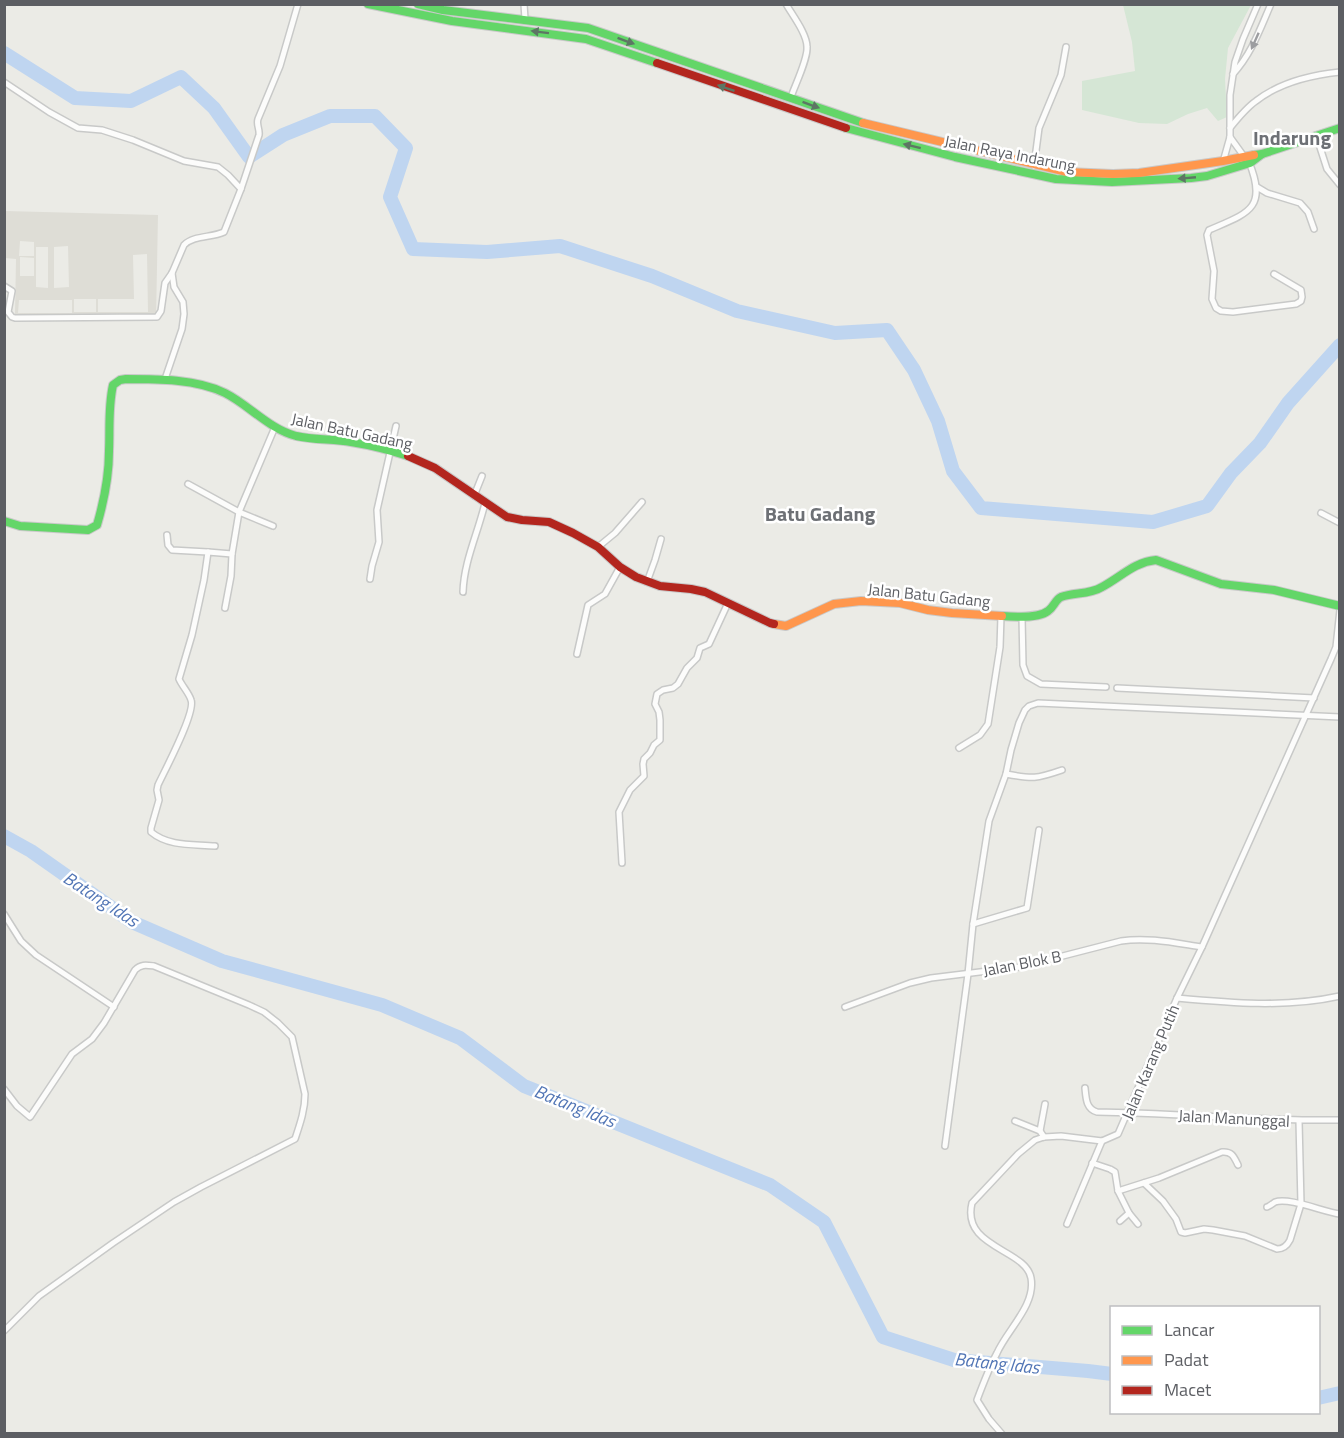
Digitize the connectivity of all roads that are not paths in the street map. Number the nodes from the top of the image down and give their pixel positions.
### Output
1 (298, 4) edge
2 (368, 4) edge
3 (786, 4) edge
4 (1271, 4) edge
5 (423, 5) edge
6 (525, 6) edge
7 (1257, 6) edge
8 (444, 7) edge
9 (1268, 12) junction
10 (420, 15) junction
11 (434, 18) junction
12 (525, 19) junction
13 (1066, 47) dead end
14 (678, 60) junction
15 (675, 70) junction
16 (1340, 72) edge
17 (1232, 75) junction
18 (4, 82) edge
19 (791, 97) junction
20 (1230, 128) junction
21 (1340, 128) edge
22 (1316, 135) junction
23 (1230, 137) junction
24 (1262, 154) junction
25 (1243, 156) junction
26 (1223, 162) junction
27 (1250, 163) junction
28 (1034, 165) junction
29 (1221, 172) junction
30 (1032, 175) junction
31 (1340, 185) edge
32 (1257, 187) junction
33 (241, 189) junction
34 (1314, 229) dead end
35 (172, 273) junction
36 (1274, 274) dead end
37 (4, 286) edge
38 (165, 379) junction
39 (396, 426) dead end
40 (275, 427) junction
41 (390, 450) junction
42 (482, 476) dead end
43 (188, 484) dead end
44 (474, 496) junction
45 (642, 502) dead end
46 (485, 503) junction
47 (239, 512) junction
48 (1322, 513) dead end
49 (4, 521) edge
50 (1340, 523) edge
51 (273, 526) dead end
52 (167, 535) dead end
53 (662, 539) dead end
54 (598, 547) junction
55 (208, 552) junction
56 (232, 554) junction
57 (620, 567) junction
58 (370, 579) dead end
59 (646, 582) junction
60 (463, 592) dead end
61 (728, 603) junction
62 (225, 608) dead end
63 (1340, 608) edge
64 (1001, 616) junction
65 (1022, 617) junction
66 (578, 654) dead end
67 (1106, 687) dead end
68 (1117, 688) dead end
69 (1314, 698) junction
70 (1307, 715) junction
71 (1340, 717) edge
72 (959, 748) dead end
73 (1062, 770) dead end
74 (1006, 774) junction
75 (1039, 830) dead end
76 (215, 846) dead end
77 (622, 863) dead end
78 (4, 914) edge
79 (973, 924) junction
80 (1202, 947) junction
81 (968, 974) junction
82 (1340, 996) edge
83 (1177, 998) junction
84 (114, 1007) junction
85 (845, 1007) dead end
86 (1085, 1088) dead end
87 (4, 1089) edge
88 (1046, 1104) dead end
89 (1128, 1112) junction
90 (1299, 1120) junction
91 (1340, 1120) edge
92 (1015, 1121) dead end
93 (1040, 1131) junction
94 (1044, 1137) junction
95 (1102, 1141) junction
96 (945, 1146) dead end
97 (1092, 1163) junction
98 (1238, 1165) dead end
99 (1144, 1184) junction
100 (1118, 1191) junction
101 (1301, 1204) junction
102 (1267, 1207) dead end
103 (1129, 1213) junction
104 (1340, 1214) edge
105 (1120, 1221) dead end
106 (1067, 1224) dead end
107 (1138, 1224) dead end
108 (4, 1330) edge
109 (1002, 1434) edge

1 - 33 street
2 - 10 main road, Jalan Raya Indarung
3 - 19 street
4 - 9 street
5 - 8 main road, Jalan Raya Indarung
5 - 10 street
6 - 12 street
7 - 9 street
7 - 17 street
8 - 11 street
8 - 12 main road, Jalan Raya Indarung
9 -> 17 street
10 - 11 main road, Jalan Raya Indarung
15 -> 11 main road, Jalan Raya Indarung
12 -> 14 main road, Jalan Raya Indarung
13 - 28 street
14 - 15 main road
14 - 19 main road, Jalan Raya Indarung
30 -> 15 main road, Jalan Raya Indarung
16 - 20 street
17 - 20 street
18 - 33 street
19 -> 28 main road, Jalan Raya Indarung
20 - 23 street
21 - 22 main road
22 - 24 main road
22 - 31 street
23 - 25 street
23 - 26 street
24 - 25 main road, Jalan Raya Indarung
24 - 27 main road, Jalan Raya Indarung
25 - 26 main road, Jalan Raya Indarung
25 - 27 street
26 - 28 main road, Jalan Raya Indarung
26 - 29 street
27 - 29 main road, Jalan Raya Indarung
27 - 32 street
28 - 30 street
29 -> 30 main road, Jalan Raya Indarung
32 - 34 street
32 - 36 street
33 - 35 street
35 - 37 street
35 - 38 street
38 - 40 main road, Jalan Batu Gadang
38 - 49 main road, Jalan Batu Gadang
39 - 41 street
40 - 41 main road, Jalan Batu Gadang
40 - 47 street
41 - 44 main road, Jalan Batu Gadang
41 - 58 street
42 - 44 street
43 - 47 street
44 - 46 main road, Jalan Batu Gadang
45 - 54 street
46 - 54 main road, Jalan Batu Gadang
46 - 60 street
47 - 51 street
47 - 56 street
48 - 50 street
52 - 55 street
53 - 59 street
54 - 57 main road, Jalan Batu Gadang
55 - 56 street
55 - 76 street
56 - 62 street
57 - 59 main road, Jalan Batu Gadang
57 - 66 street
59 - 61 main road, Jalan Batu Gadang
61 - 64 main road, Jalan Batu Gadang
61 - 77 street
63 - 65 main road, Jalan Batu Gadang
63 - 69 street, Jalan Karang Putih
64 - 65 main road, Jalan Batu Gadang
64 - 72 street
65 - 67 street
68 - 69 street
69 - 70 street, Jalan Karang Putih
70 - 71 street
70 - 74 street
70 - 80 street, Jalan Karang Putih
73 - 74 street
74 - 79 street
75 - 79 street
78 - 84 street
79 - 81 street
80 - 81 street, Jalan Blok B
80 - 83 street, Jalan Karang Putih
81 - 85 street, Jalan Blok B
81 - 96 street
82 - 83 street
83 - 89 street, Jalan Karang Putih
84 - 87 street
84 - 108 street
86 - 89 street, Jalan Manunggal
88 - 93 street
89 - 90 street, Jalan Manunggal
89 - 95 street, Jalan Karang Putih
90 - 91 street, Jalan Manunggal
90 - 101 street
92 - 93 street
93 - 94 street
94 - 95 street
94 - 109 street
95 - 97 street
97 - 100 street
97 - 106 street
98 - 99 street
99 - 100 street
99 - 101 street
100 - 103 street
101 - 102 street
101 - 104 street
103 - 105 street
103 - 107 street

